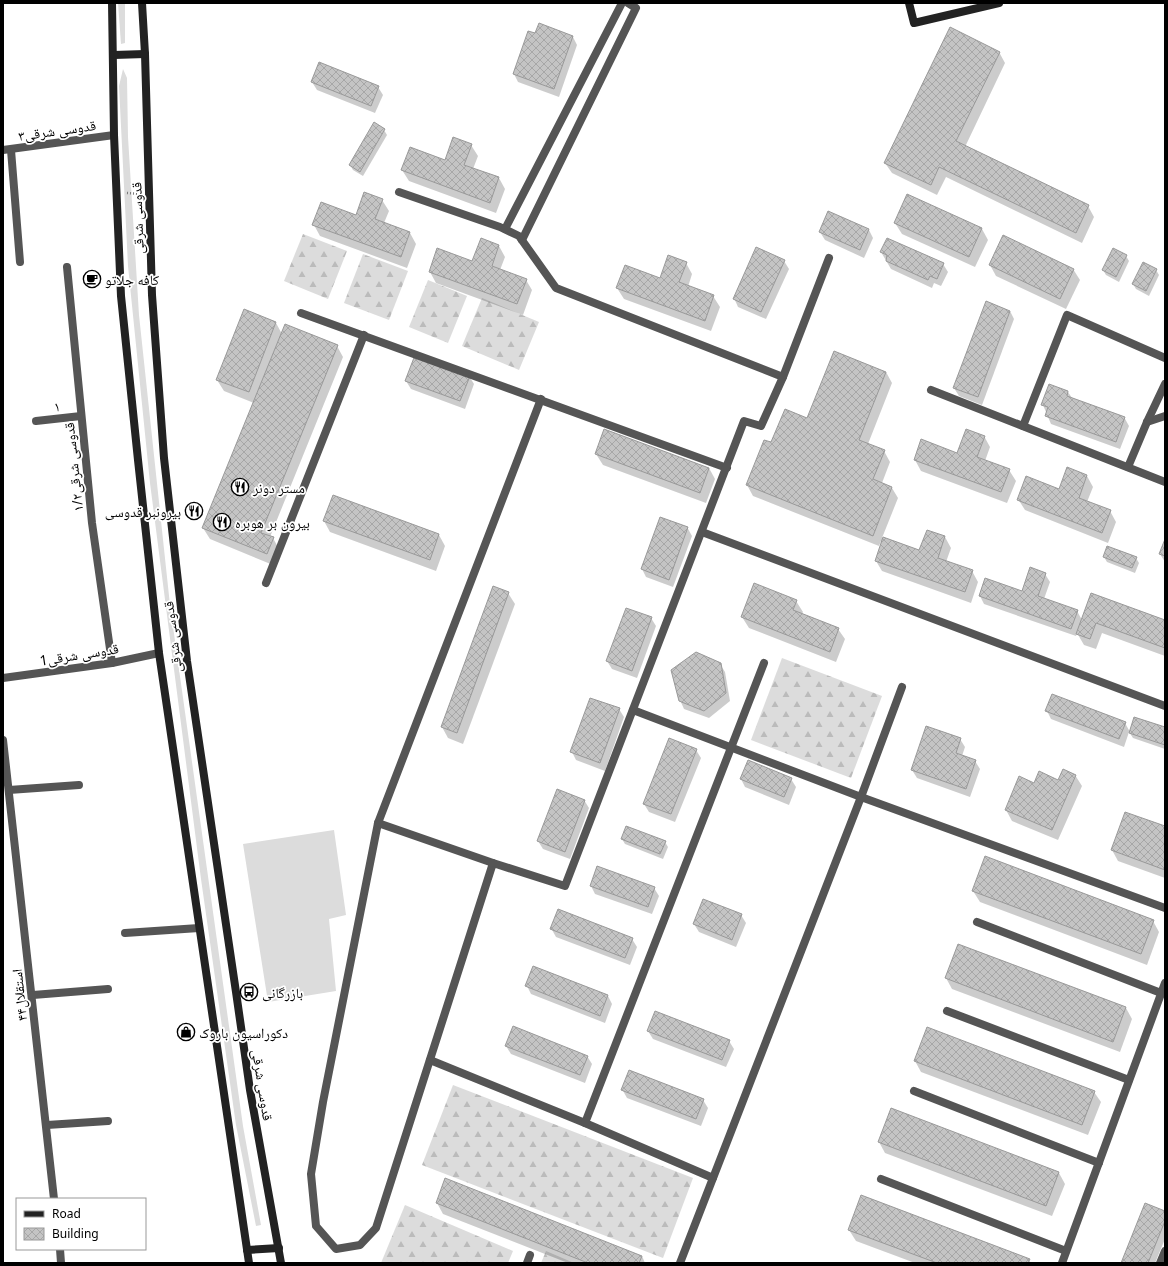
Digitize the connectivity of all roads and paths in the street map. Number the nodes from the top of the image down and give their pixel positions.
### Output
1 (112, 3) edge
2 (142, 3) edge
3 (622, 3) edge
4 (628, 3) edge
5 (909, 3) edge
6 (998, 3) edge
7 (145, 54) junction
8 (114, 55) junction
9 (114, 135) junction
10 (7, 150) edge
11 (399, 192) dead end
12 (116, 193) junction
13 (149, 194) junction
14 (505, 229) junction
15 (522, 240) junction
16 (829, 258) dead end
17 (20, 262) dead end
18 (67, 267) dead end
19 (302, 313) dead end
20 (364, 336) junction
21 (1165, 358) edge
22 (783, 377) junction
23 (1165, 384) edge
24 (931, 390) dead end
25 (541, 399) junction
26 (81, 416) junction
27 (1165, 416) edge
28 (36, 421) dead end
29 (1147, 422) junction
30 (1023, 426) junction
31 (1128, 467) junction
32 (727, 468) junction
33 (1165, 482) edge
34 (702, 532) junction
35 (266, 583) dead end
36 (159, 653) junction
37 (764, 663) dead end
38 (112, 664) junction
39 (3, 678) edge
40 (902, 687) dead end
41 (1165, 706) edge
42 (633, 710) junction
43 (3, 740) edge
44 (731, 746) junction
45 (79, 785) dead end
46 (9, 790) junction
47 (861, 796) junction
48 (378, 823) junction
49 (493, 863) junction
50 (1165, 908) edge
51 (977, 922) dead end
52 (199, 928) junction
53 (125, 933) dead end
54 (1165, 983) edge
55 (108, 989) dead end
56 (1161, 993) junction
57 (33, 995) junction
58 (947, 1011) dead end
59 (430, 1060) junction
60 (1129, 1080) junction
61 (914, 1091) dead end
62 (108, 1120) dead end
63 (585, 1123) junction
64 (46, 1125) junction
65 (1099, 1163) junction
66 (713, 1178) junction
67 (881, 1179) dead end
68 (54, 1198) edge
69 (279, 1248) junction
70 (60, 1250) edge
71 (247, 1250) junction
72 (1066, 1251) junction
73 (1165, 1251) edge
74 (61, 1263) edge
75 (249, 1263) edge
76 (281, 1263) edge
77 (680, 1263) edge
78 (1062, 1263) edge
79 (1160, 1263) edge

1 - 8 main road, قدوسی شرقی
2 - 7 main road, قدوسی شرقی
3 - 14 street
4 - 15 street
5 - 6 main road
7 - 8 main road
7 - 13 main road, قدوسی شرقی
8 - 9 main road, قدوسی شرقی
9 - 10 street, قدوسی شرقی۳
9 - 12 main road, قدوسی شرقی
10 - 17 street
11 - 14 street
12 - 13 path
12 - 36 main road, قدوسی شرقی
13 - 69 main road, قدوسی شرقی
14 - 15 street
15 - 22 street
16 - 22 street
18 - 26 street, قدوسی شرقی۱/۲
19 - 20 street
20 - 25 street
20 - 35 street
21 - 30 street
22 - 32 street
23 - 29 street
24 - 30 street
25 - 32 street
25 - 48 street
26 - 28 street, ۱
26 - 38 street, قدوسی شرقی۱/۲
27 - 29 street
29 - 31 street
30 - 31 street
31 - 33 street
32 - 34 street
34 - 41 street
34 - 42 street
36 - 38 street, 1قدوسی شرقی
36 - 52 main road, قدوسی شرقی
37 - 44 street
38 - 39 street, 1قدوسی شرقی
40 - 47 street
42 - 44 street
42 - 49 street
43 - 46 street, استقلال۴۴
44 - 47 street
44 - 63 street
45 - 46 street
46 - 57 street, استقلال۴۴
47 - 50 street
47 - 66 street
48 - 49 street
48 - 59 street
49 - 59 street
51 - 56 street
52 - 53 street
52 - 71 main road, قدوسی شرقی
54 - 56 street
55 - 57 street
56 - 60 street
57 - 64 street, استقلال۴۴
58 - 60 street
59 - 63 street
60 - 65 street
61 - 65 street
62 - 64 street
63 - 66 street
64 - 68 street, استقلال۴۴
65 - 72 street
66 - 77 street
67 - 72 street
69 - 71 main road
69 - 76 main road, قدوسی شرقی
70 - 74 street
71 - 75 main road, قدوسی شرقی
72 - 78 street
73 - 79 street

